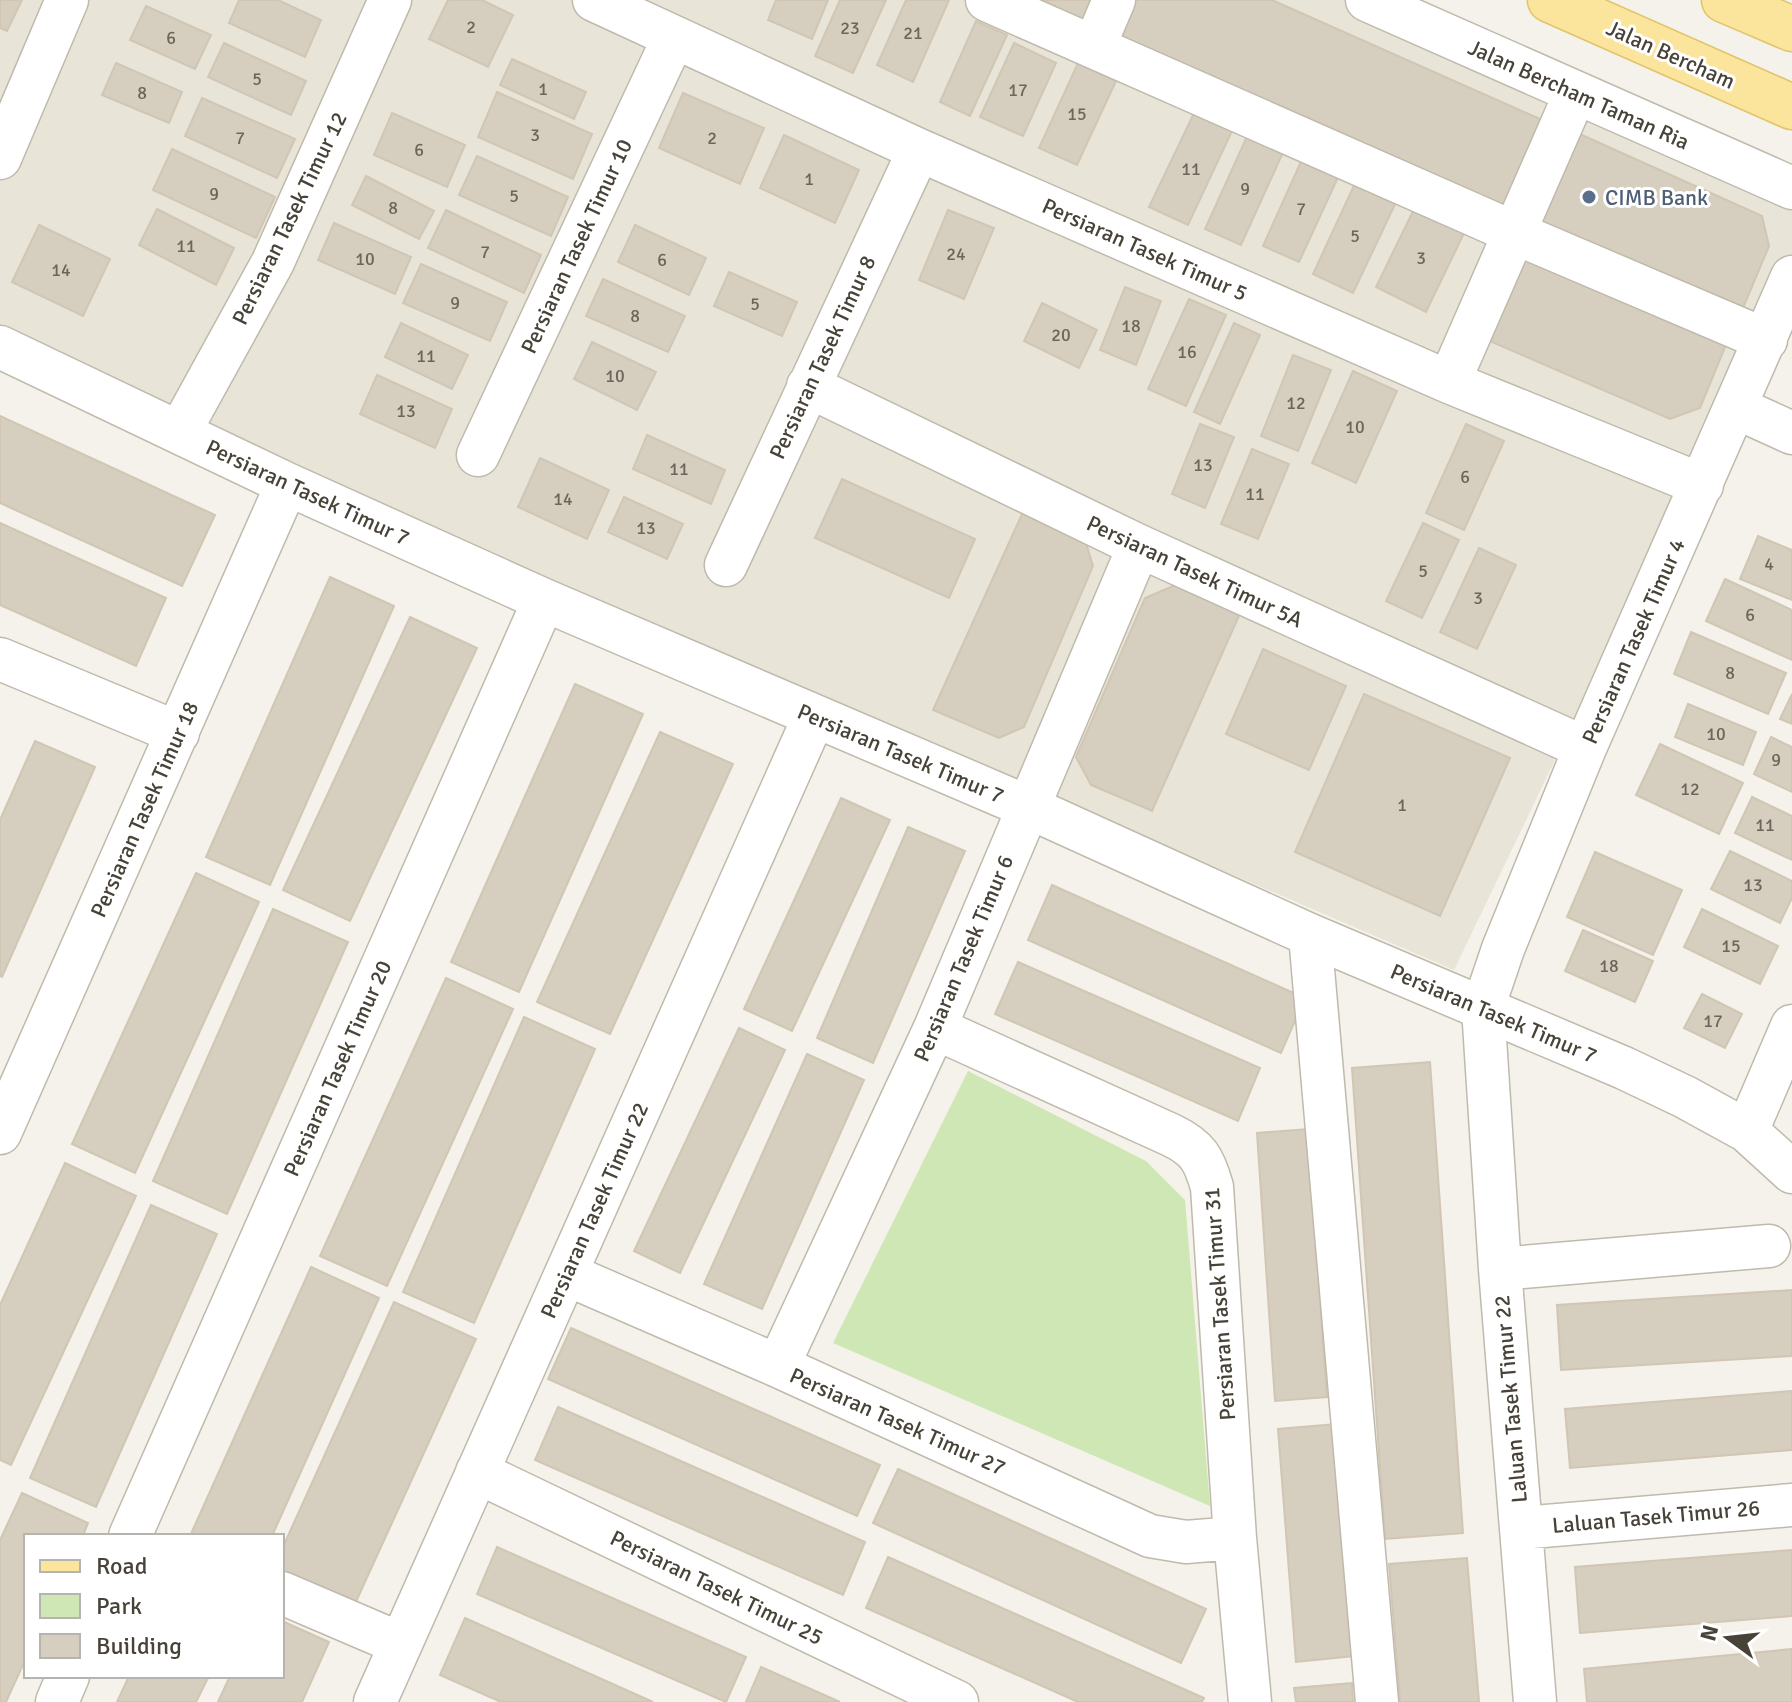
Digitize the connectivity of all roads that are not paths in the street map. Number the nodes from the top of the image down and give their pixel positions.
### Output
1 (67, 0) edge
2 (390, 0) edge
3 (594, 0) edge
4 (987, 0) edge
5 (1114, 0) edge
6 (1367, 0) edge
7 (1550, 0) edge
8 (1724, 0) edge
9 (1792, 29) edge
10 (674, 37) junction
11 (1094, 47) junction
12 (1575, 94) junction
13 (1792, 107) edge
14 (3, 141) edge
15 (919, 150) junction
16 (1792, 188) edge
17 (1515, 233) junction
18 (1792, 277) edge
19 (1766, 340) junction
20 (0, 347) edge
21 (1449, 382) junction
22 (808, 386) junction
23 (1737, 408) junction
24 (180, 431) junction
25 (1792, 433) edge
26 (478, 455) dead end
27 (287, 484) junction
28 (1702, 485) junction
29 (1139, 546) junction
30 (726, 565) dead end
31 (544, 600) junction
32 (0, 659) edge
33 (814, 717) junction
34 (178, 733) junction
35 (1585, 748) junction
36 (1028, 807) junction
37 (1310, 935) junction
38 (1483, 1008) junction
39 (1792, 1026) edge
40 (935, 1028) junction
41 (1747, 1131) junction
42 (0, 1133) edge
43 (1792, 1172) edge
44 (1769, 1246) dead end
45 (1500, 1269) junction
46 (566, 1274) junction
47 (778, 1366) junction
48 (477, 1472) junction
49 (1792, 1505) edge
50 (1521, 1528) junction
51 (140, 1533) edge
52 (1235, 1538) junction
53 (284, 1594) edge
54 (401, 1644) junction
55 (67, 1678) edge
56 (382, 1700) edge
57 (57, 1702) edge
58 (957, 1702) edge
59 (1250, 1702) edge
60 (1377, 1702) edge
61 (1535, 1702) edge

1 - 14 street
2 - 24 street, Persiaran Tasek Timur 12
3 - 10 street, Persiaran Tasek Timur 5
4 - 11 street
5 - 11 street
6 - 12 street, Jalan Bercham Taman Ria
7 - 13 main road, Jalan Bercham
8 - 9 main road
10 - 15 street, Persiaran Tasek Timur 5
10 - 26 street, Persiaran Tasek Timur 10
11 - 17 street
12 - 16 street, Jalan Bercham Taman Ria
12 - 17 street
15 - 21 street, Persiaran Tasek Timur 5
15 - 22 street, Persiaran Tasek Timur 8
17 - 19 street
17 - 21 street
18 - 19 street, Persiaran Tasek Timur 4
19 - 23 street, Persiaran Tasek Timur 4
20 - 24 street, Persiaran Tasek Timur 7
21 - 28 street, Persiaran Tasek Timur 5
22 - 29 street, Persiaran Tasek Timur 5A
22 - 30 street, Persiaran Tasek Timur 8
23 - 25 street
23 - 28 street, Persiaran Tasek Timur 4
24 - 27 street, Persiaran Tasek Timur 7
27 - 31 street, Persiaran Tasek Timur 7
27 - 34 street, Persiaran Tasek Timur 18
28 - 35 street, Persiaran Tasek Timur 4
29 - 35 street, Persiaran Tasek Timur 5A
29 - 36 street, Persiaran Tasek Timur 6
31 - 33 street, Persiaran Tasek Timur 7
31 - 51 street, Persiaran Tasek Timur 20
32 - 34 street
33 - 36 street, Persiaran Tasek Timur 7
33 - 46 street, Persiaran Tasek Timur 22
34 - 42 street, Persiaran Tasek Timur 18
35 - 38 street, Persiaran Tasek Timur 4
36 - 37 street, Persiaran Tasek Timur 7
36 - 40 street, Persiaran Tasek Timur 6
37 - 38 street, Persiaran Tasek Timur 7
37 - 60 street
38 - 41 street, Persiaran Tasek Timur 7
38 - 45 street
39 - 41 street
40 - 47 street, Persiaran Tasek Timur 6
40 - 52 street, Persiaran Tasek Timur 31
41 - 43 street, Persiaran Tasek Timur 7
44 - 45 street, Laluan Tasek Timur 22
45 - 50 street, Laluan Tasek Timur 22
46 - 47 street, Persiaran Tasek Timur 27
46 - 48 street, Persiaran Tasek Timur 22
47 - 52 street, Persiaran Tasek Timur 27
48 - 54 street, Persiaran Tasek Timur 22
48 - 58 street, Persiaran Tasek Timur 25
49 - 50 street, Laluan Tasek Timur 26
50 - 61 street, Laluan Tasek Timur 22
52 - 59 street, Persiaran Tasek Timur 31
53 - 54 street
54 - 56 street, Persiaran Tasek Timur 22
55 - 57 street

